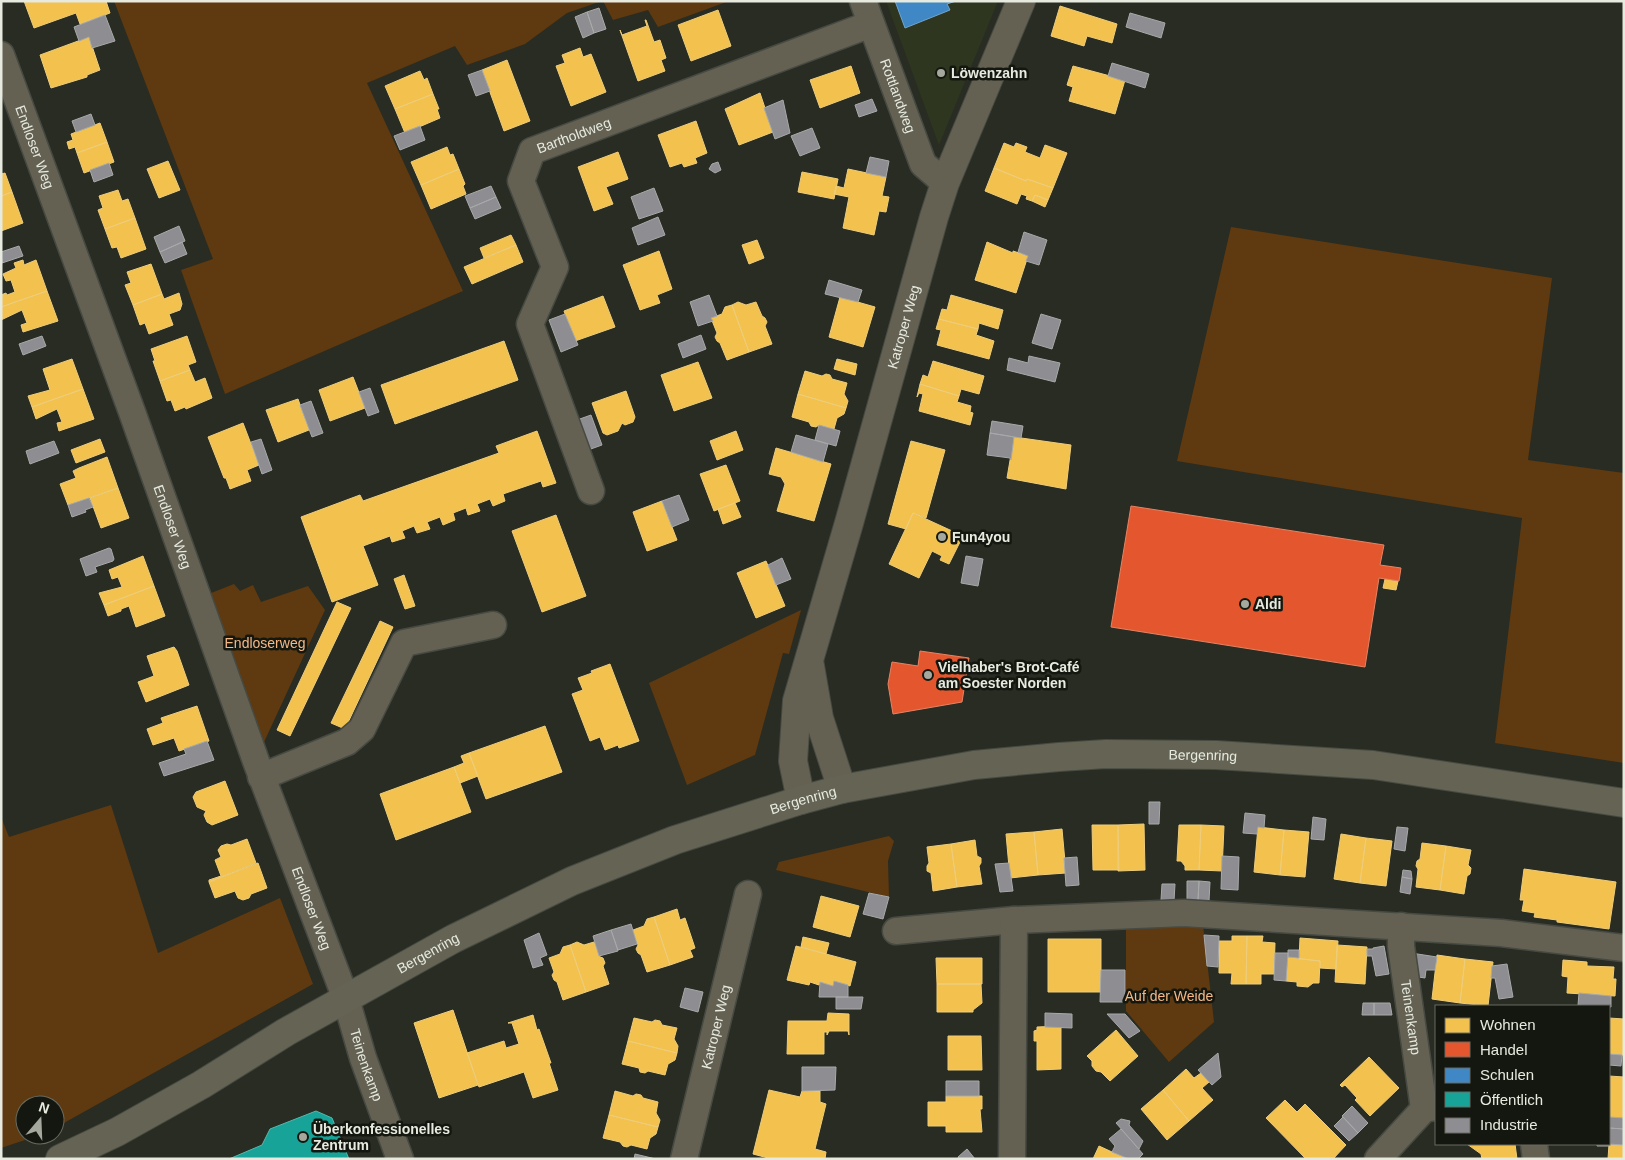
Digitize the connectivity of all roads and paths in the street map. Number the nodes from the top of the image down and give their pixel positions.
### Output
1 (1020, 1) edge
2 (867, 13) edge
3 (1, 55) edge
4 (946, 183) junction
5 (591, 491) dead end
6 (494, 625) dead end
7 (809, 660) junction
8 (262, 776) junction
9 (842, 789) junction
10 (801, 800) junction
11 (1624, 803) edge
12 (748, 894) dead end
13 (1014, 920) junction
14 (1401, 926) junction
15 (896, 931) dead end
16 (1624, 948) edge
17 (346, 999) junction
18 (1430, 1108) edge
19 (1534, 1145) edge
20 (60, 1159) edge
21 (400, 1159) edge
22 (684, 1159) edge
23 (1012, 1159) edge
24 (1378, 1159) edge
25 (1536, 1159) edge

1 - 4 street, Katroper Weg
2 - 4 street, Rottlandweg
2 - 5 street, Bartholdweg
3 - 8 street, Endloser Weg
4 - 7 street, Katroper Weg
6 - 8 street
7 - 9 street, Katroper Weg
7 - 10 street, Katroper Weg
8 - 17 street, Endloser Weg
9 - 10 main road, Bergenring
9 - 11 main road, Bergenring
10 - 17 main road, Bergenring
12 - 22 street, Katroper Weg
13 - 14 street
13 - 15 street
13 - 23 street
14 - 16 street
14 - 18 street, Teinenkamp
17 - 20 main road, Bergenring
17 - 21 street, Teinenkamp
18 - 24 street, Teinenkamp
19 - 25 street

